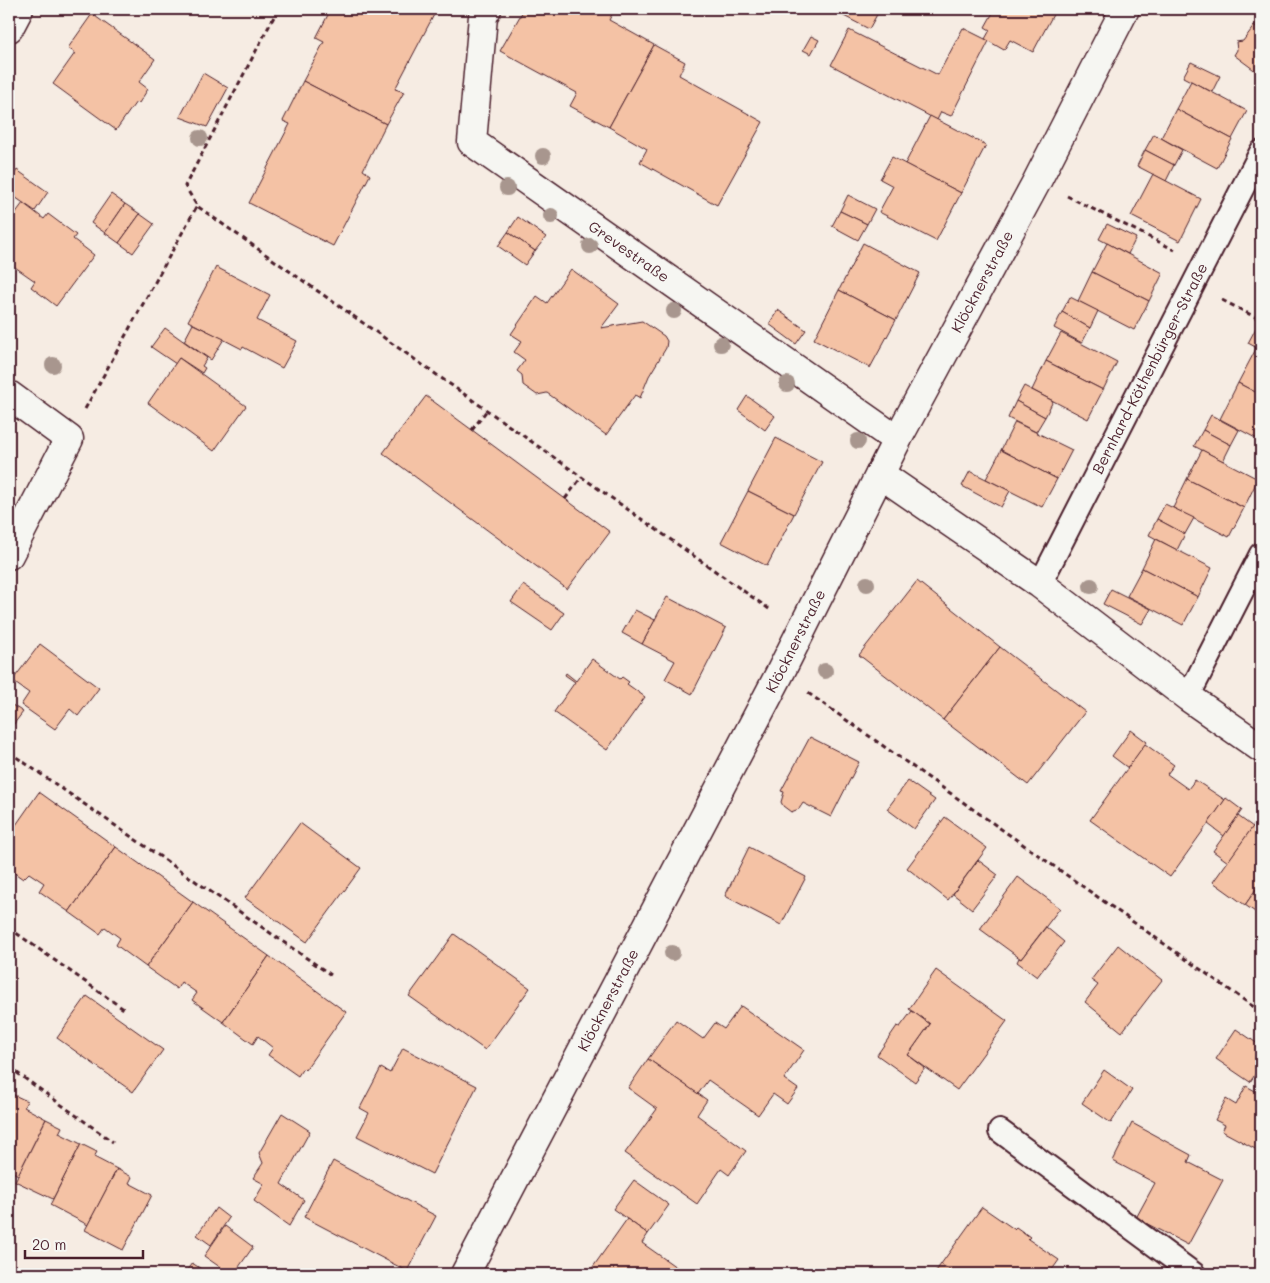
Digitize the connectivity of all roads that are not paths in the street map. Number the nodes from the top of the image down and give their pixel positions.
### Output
1 (19, 9) edge
2 (487, 9) edge
3 (1125, 9) edge
4 (9, 28) edge
5 (1261, 152) edge
6 (9, 394) edge
7 (897, 440) junction
8 (880, 474) junction
9 (1261, 554) edge
10 (9, 555) edge
11 (1040, 584) junction
12 (1188, 697) junction
13 (1261, 748) edge
14 (1000, 1132) dead end
15 (465, 1274) edge
16 (1194, 1274) edge

1 - 4 street
2 - 7 street, Grevestraße
3 - 7 street, Klöcknerstraße
5 - 11 lane, Bernhard-Köthenbürger-Straße
6 - 10 street
7 - 8 street, Klöcknerstraße
8 - 11 street
8 - 15 street, Klöcknerstraße
9 - 12 lane
11 - 12 street
12 - 13 street
14 - 16 lane

